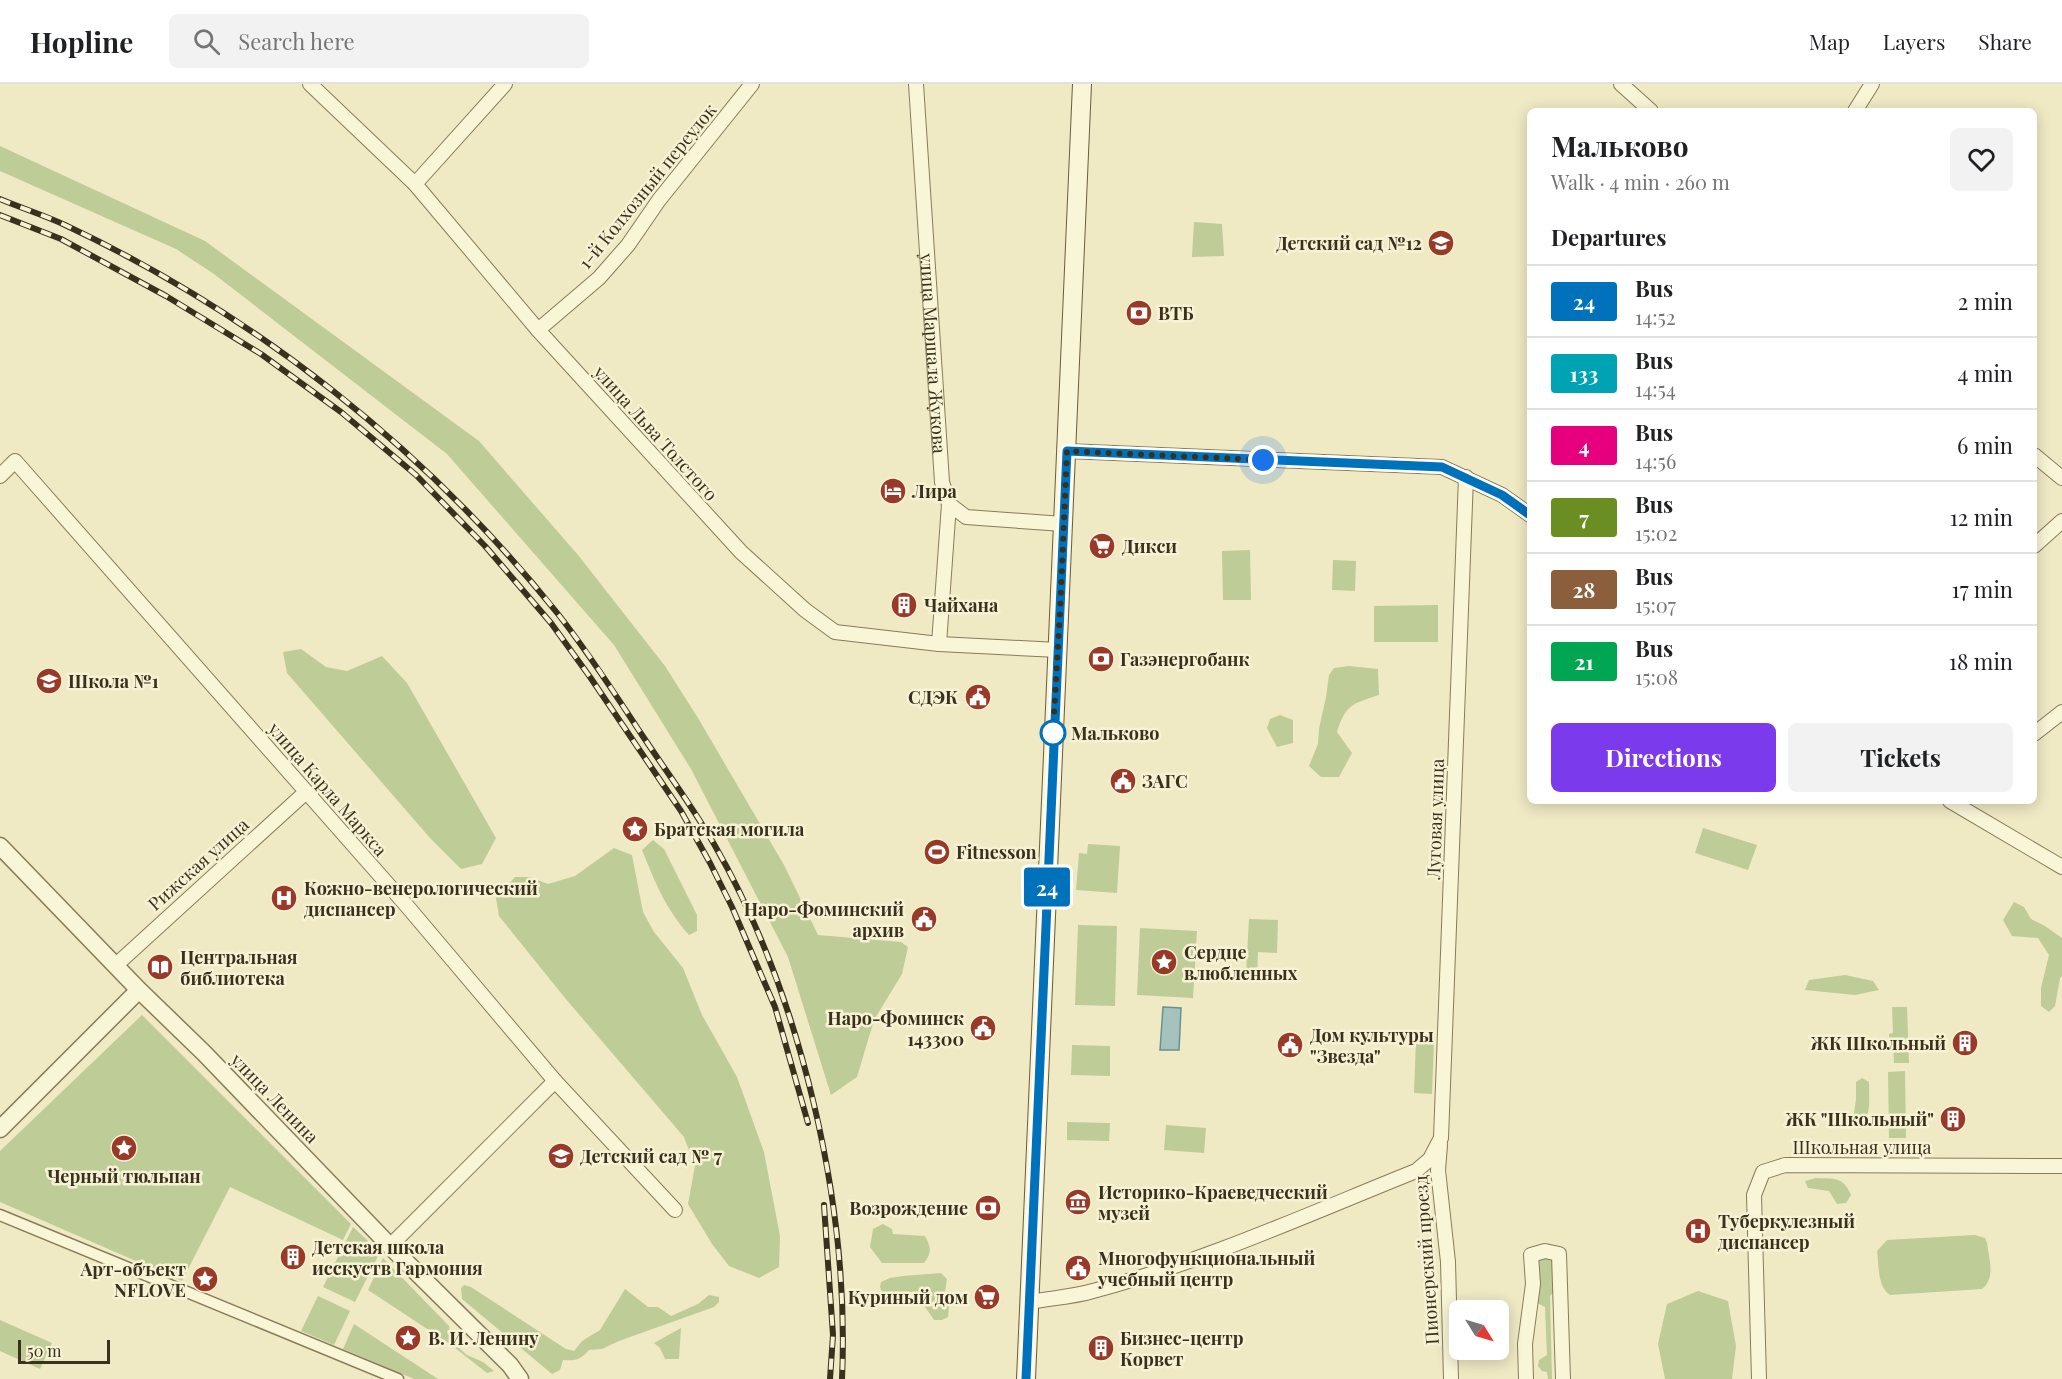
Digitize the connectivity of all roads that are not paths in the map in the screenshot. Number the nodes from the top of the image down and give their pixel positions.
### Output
1 (310, 84) edge
2 (505, 84) edge
3 (752, 84) edge
4 (916, 84) edge
5 (1082, 84) edge
6 (1621, 84) edge
7 (1872, 84) edge
8 (1648, 108) edge
9 (1858, 108) edge
10 (415, 184) junction
11 (538, 330) junction
12 (1067, 451) junction
13 (2037, 457) edge
14 (0, 476) edge
15 (1466, 477) junction
16 (2062, 478) edge
17 (949, 504) junction
18 (1527, 512) edge
19 (2062, 521) edge
20 (1063, 524) junction
21 (2037, 543) edge
22 (939, 644) junction
23 (1058, 650) junction
24 (2062, 712) edge
25 (2037, 732) edge
26 (306, 792) junction
27 (1956, 804) edge
28 (0, 846) edge
29 (2062, 867) edge
30 (116, 964) junction
31 (139, 990) junction
32 (555, 1081) junction
33 (0, 1129) edge
34 (1441, 1138) junction
35 (2062, 1166) edge
36 (675, 1210) dead end
37 (0, 1215) edge
38 (390, 1246) junction
39 (1030, 1302) junction
40 (398, 1379) edge
41 (520, 1379) edge
42 (1026, 1379) edge
43 (1451, 1379) edge
44 (1526, 1379) edge
45 (1563, 1379) edge
46 (1759, 1379) edge

1 - 10 street, улица Льва Толстого
2 - 10 street
3 - 11 street, 1-й Колхозный переулок
4 - 17 street, улица Маршала Жукова
5 - 12 main road
6 - 8 street
7 - 9 street
10 - 11 street, улица Льва Толстого
11 - 22 street, улица Льва Толстого
12 - 15 street
12 - 20 main road
13 - 16 street
14 - 26 street, улица Карла Маркса
15 - 18 street
15 - 34 street, Луговая улица
17 - 20 street
17 - 22 street, улица Маршала Жукова
19 - 21 street
20 - 23 main road
22 - 23 street, улица Льва Толстого
23 - 39 main road
24 - 25 street
26 - 30 street, Рижская улица
26 - 32 street, улица Карла Маркса
27 - 29 street
28 - 30 street, улица Ленина
30 - 31 street, улица Ленина
31 - 33 street
31 - 38 street, улица Ленина
32 - 36 street, улица Карла Маркса
32 - 38 street
34 - 39 street, Луговая улица
34 - 43 street, Пионерский проезд
35 - 46 street, Школьная улица
37 - 40 street
38 - 41 street, улица Ленина
39 - 42 main road
44 - 45 street

